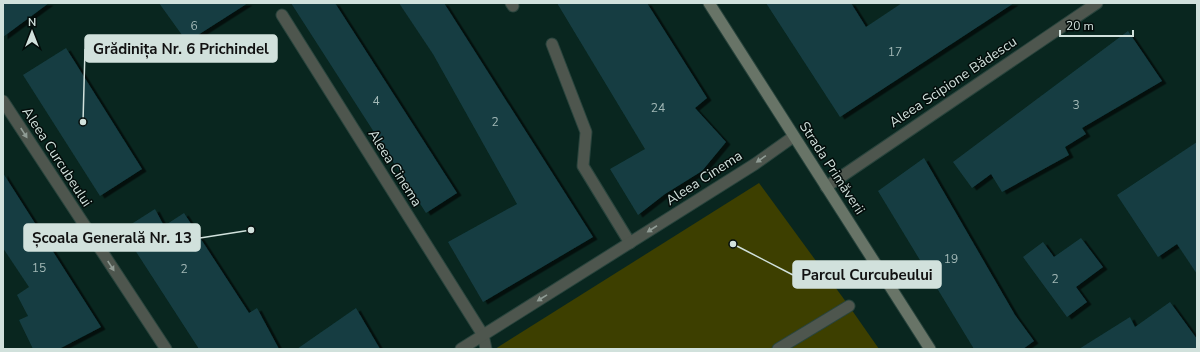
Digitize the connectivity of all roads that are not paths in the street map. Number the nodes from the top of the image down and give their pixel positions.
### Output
1 (709, 3) edge
2 (1096, 3) edge
3 (282, 15) dead end
4 (552, 44) dead end
5 (3, 101) edge
6 (793, 137) junction
7 (826, 187) junction
8 (630, 244) junction
9 (849, 306) dead end
10 (483, 335) junction
11 (166, 349) edge
12 (462, 349) edge
13 (486, 349) edge
14 (778, 349) edge
15 (930, 349) edge

1 - 6 main road, Strada Primăverii
2 - 7 street, Aleea Scipione Bădescu
3 - 10 street, Aleea Cinema
4 - 8 street
5 -> 11 street, Aleea Curcubeului
6 - 7 main road, Strada Primăverii
6 -> 8 street, Aleea Cinema
7 - 15 main road, Strada Primăverii
8 -> 10 street, Aleea Cinema
9 - 14 street
10 - 12 street, Aleea Cinema
10 - 13 street

